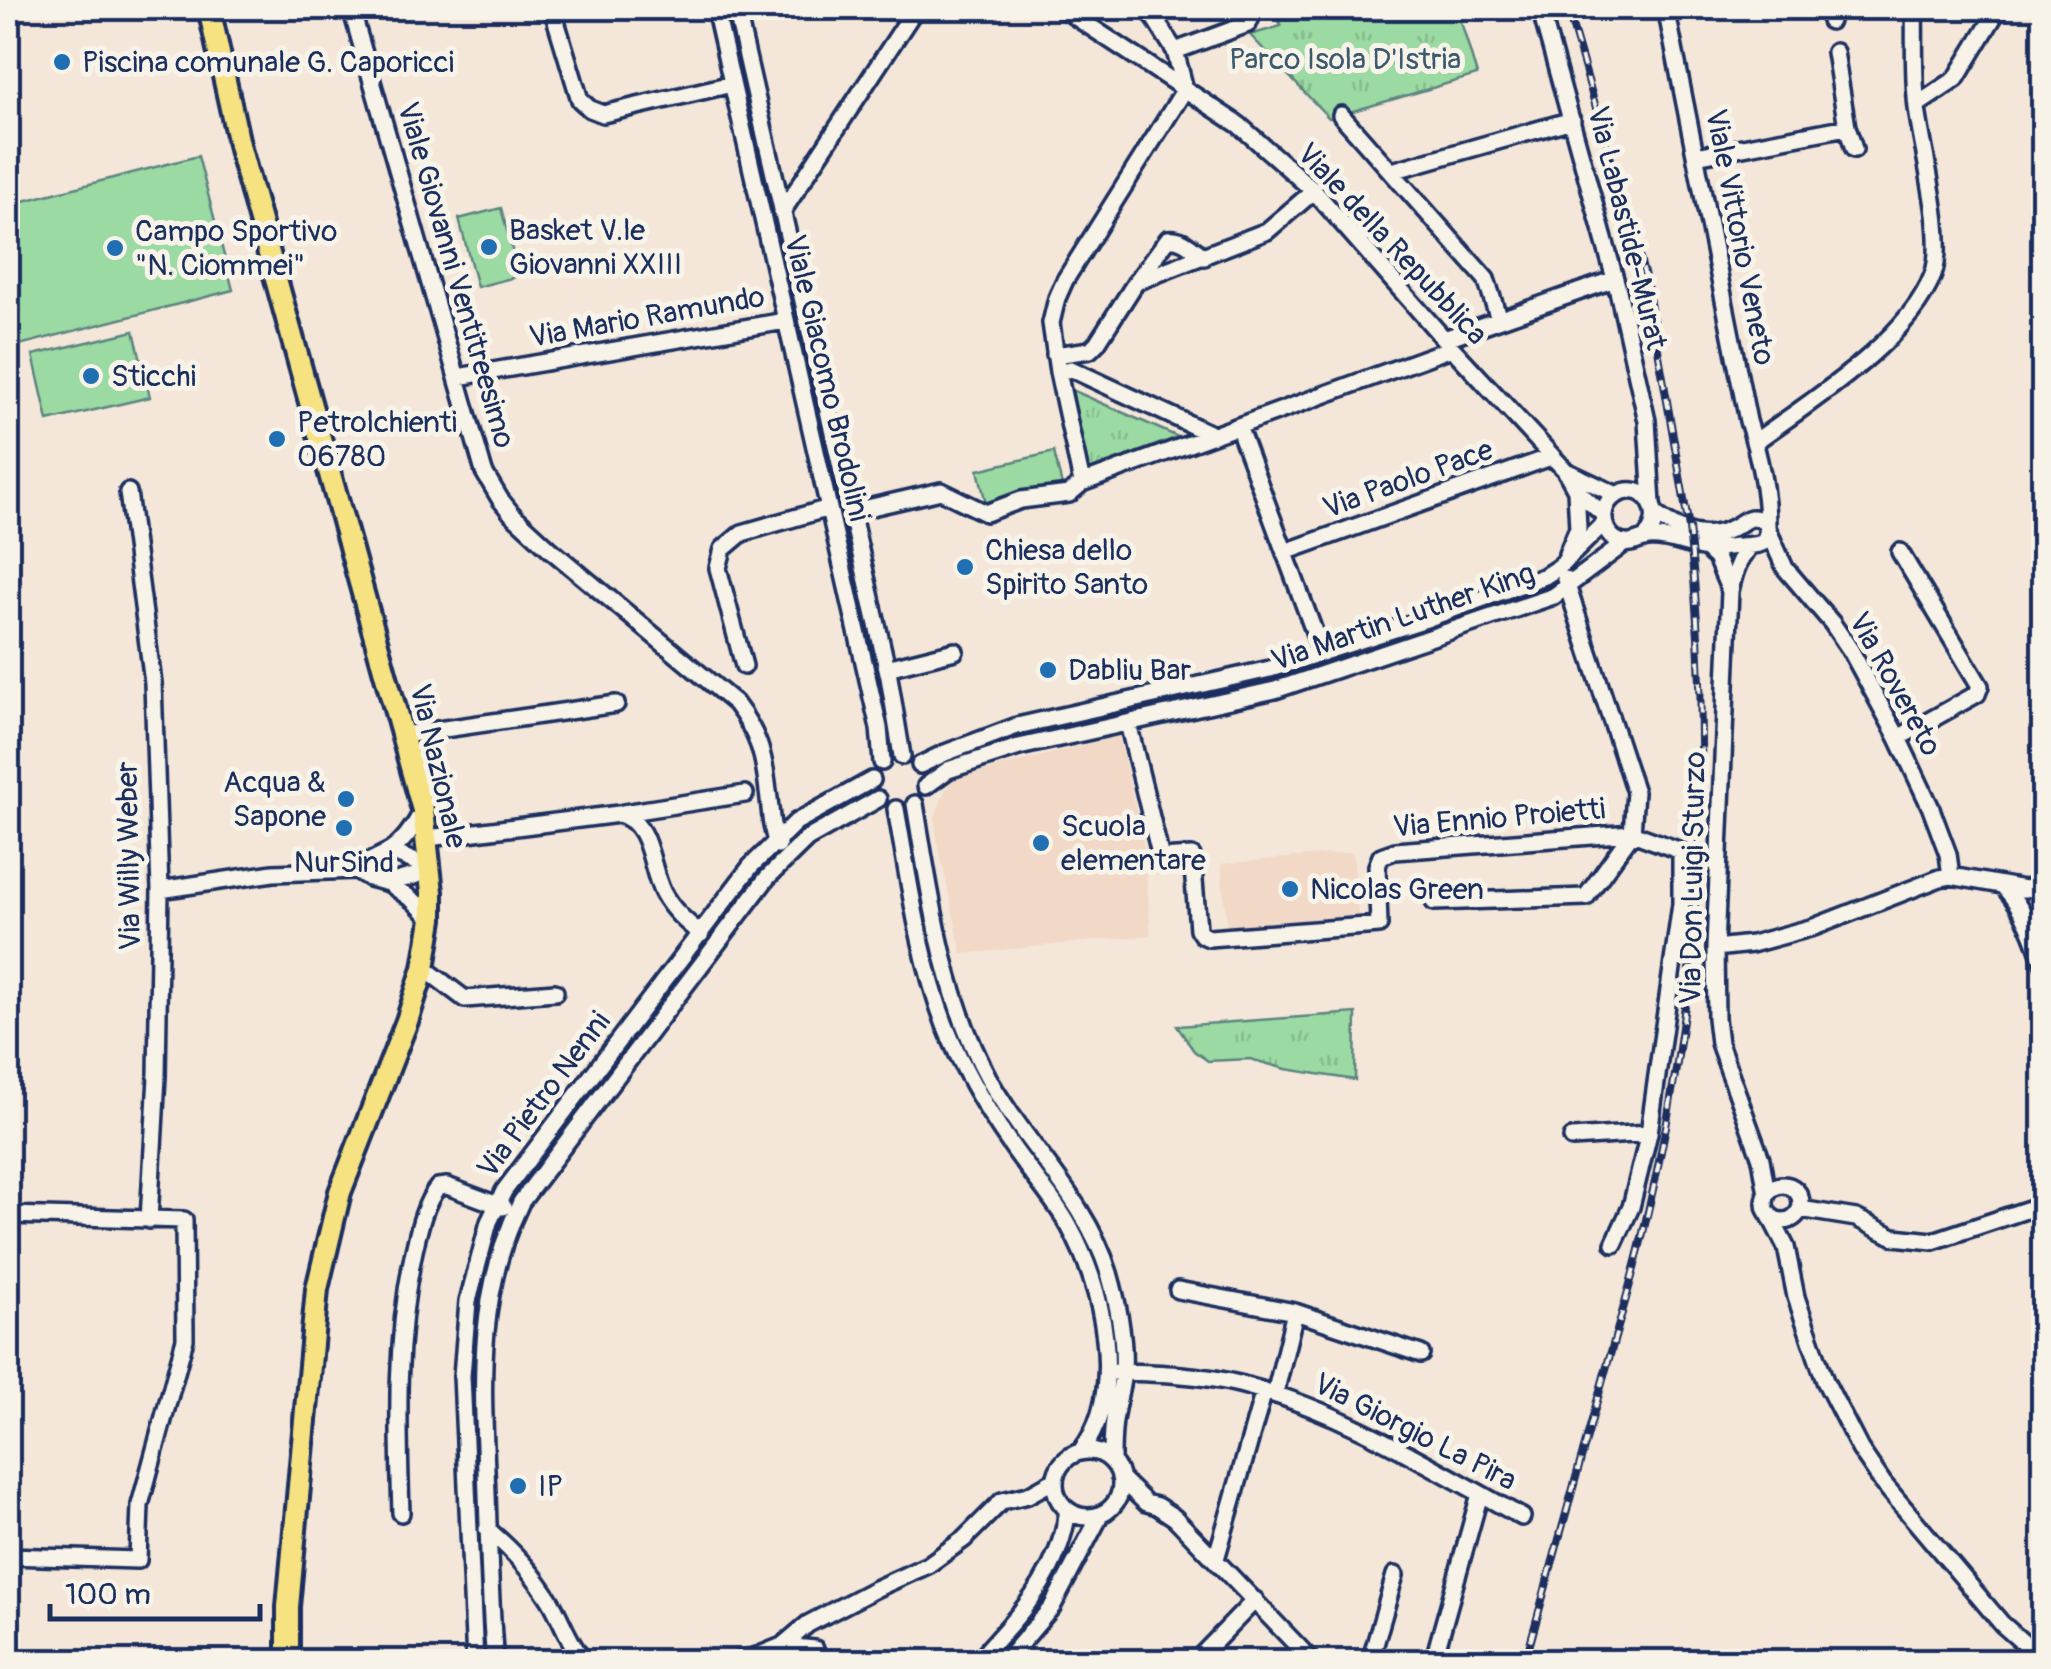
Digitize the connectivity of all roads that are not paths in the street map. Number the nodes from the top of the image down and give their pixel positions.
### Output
1 (209, 8) edge
2 (351, 8) edge
3 (552, 8) edge
4 (715, 8) edge
5 (736, 8) edge
6 (916, 8) edge
7 (1062, 8) edge
8 (1148, 8) edge
9 (1247, 8) edge
10 (1540, 8) edge
11 (1666, 8) edge
12 (1914, 8) edge
13 (1999, 8) edge
14 (1176, 51) junction
15 (1835, 52) dead end
16 (732, 84) junction
17 (1185, 89) junction
18 (1916, 105) junction
19 (1341, 114) dead end
20 (1572, 120) junction
21 (1847, 128) junction
22 (1854, 149) dead end
23 (1696, 156) junction
24 (1392, 170) junction
25 (1314, 190) junction
26 (782, 212) junction
27 (1204, 257) junction
28 (1615, 279) junction
29 (1136, 282) junction
30 (1500, 319) junction
31 (786, 321) junction
32 (1448, 344) junction
33 (1055, 355) junction
34 (1058, 372) junction
35 (458, 377) junction
36 (1238, 426) junction
37 (1214, 435) junction
38 (1755, 442) junction
39 (1550, 457) junction
40 (1649, 464) junction
41 (1564, 470) junction
42 (1762, 476) junction
43 (1082, 483) junction
44 (1576, 490) junction
45 (128, 492) dead end
46 (1622, 493) junction
47 (829, 508) junction
48 (1654, 509) junction
49 (850, 512) junction
50 (1746, 518) junction
51 (1604, 519) junction
52 (1768, 528) junction
53 (1645, 538) junction
54 (1625, 543) junction
55 (1750, 546) junction
56 (1706, 549) junction
57 (1284, 552) junction
58 (1900, 552) dead end
59 (1559, 566) junction
60 (1568, 586) junction
61 (1730, 591) junction
62 (955, 651) dead end
63 (1322, 653) junction
64 (744, 666) dead end
65 (887, 668) junction
66 (1179, 690) junction
67 (616, 704) dead end
68 (1182, 711) junction
69 (1128, 723) junction
70 (403, 735) junction
71 (1898, 738) junction
72 (902, 756) junction
73 (882, 762) junction
74 (920, 765) junction
75 (872, 780) junction
76 (926, 786) junction
77 (744, 794) dead end
78 (878, 799) junction
79 (915, 804) junction
80 (896, 809) junction
81 (424, 810) junction
82 (619, 814) junction
83 (1632, 833) junction
84 (428, 838) junction
85 (776, 840) junction
86 (390, 852) junction
87 (788, 856) junction
88 (431, 868) junction
89 (356, 870) junction
90 (1951, 876) junction
91 (389, 882) junction
92 (2004, 887) junction
93 (2041, 887) edge
94 (160, 890) junction
95 (1434, 902) dead end
96 (2044, 906) edge
97 (432, 919) junction
98 (935, 921) junction
99 (917, 926) junction
100 (701, 934) junction
101 (2041, 939) edge
102 (1715, 948) junction
103 (2044, 966) edge
104 (424, 968) junction
105 (555, 992) dead end
106 (1649, 1133) junction
107 (1572, 1138) dead end
108 (1760, 1159) junction
109 (1782, 1185) junction
110 (1767, 1194) junction
111 (2044, 1204) edge
112 (497, 1205) junction
113 (1798, 1213) junction
114 (8, 1214) edge
115 (515, 1214) junction
116 (1769, 1214) junction
117 (149, 1220) junction
118 (1614, 1244) dead end
119 (1786, 1248) junction
120 (1178, 1290) dead end
121 (1295, 1312) junction
122 (1421, 1354) dead end
123 (1115, 1372) junction
124 (1269, 1393) junction
125 (1081, 1451) junction
126 (1112, 1461) junction
127 (1120, 1478) junction
128 (1055, 1480) junction
129 (1028, 1494) junction
130 (1480, 1494) junction
131 (1146, 1503) junction
132 (1066, 1508) junction
133 (1105, 1511) junction
134 (402, 1513) dead end
135 (1522, 1517) dead end
136 (468, 1530) junction
137 (488, 1530) junction
138 (8, 1556) edge
139 (1216, 1559) junction
140 (1395, 1575) dead end
141 (1256, 1600) junction
142 (492, 1623) junction
143 (472, 1625) junction
144 (782, 1646) junction
145 (815, 1649) dead end
146 (1294, 1654) edge
147 (2044, 1661) edge
148 (288, 1662) edge
149 (475, 1662) edge
150 (495, 1662) edge
151 (585, 1662) edge
152 (735, 1662) edge
153 (977, 1662) edge
154 (1005, 1662) edge
155 (1195, 1662) edge
156 (1313, 1662) edge
157 (1370, 1662) edge
158 (1433, 1662) edge

1 - 70 main road, Via Nazionale
2 - 35 street, Viale Giovanni Ventitreesimo
3 - 16 street
4 - 16 street, Viale Giacomo Brodolini
5 - 26 street, Viale Giacomo Brodolini
6 - 26 street
7 - 17 street, Viale della Repubblica
8 - 14 street
9 - 14 street
10 - 20 street, Via Labastide-Murat
11 - 23 street, Viale Vittorio Veneto
12 - 18 street
13 - 18 street
14 - 17 street
15 - 21 street
16 - 31 street, Viale Giacomo Brodolini
17 - 25 street, Viale della Repubblica
17 - 33 street
18 - 38 street
19 - 24 street
20 - 24 street
20 - 28 street, Via Labastide-Murat
21 - 22 street
21 - 23 street
23 - 38 street, Viale Vittorio Veneto
24 - 30 street
25 - 27 street
25 - 32 street, Viale della Repubblica
26 - 49 street, Viale Giacomo Brodolini
27 - 29 street
27 - 29 street
28 - 30 street
28 - 40 street, Via Labastide-Murat
29 - 33 street
30 - 32 street
31 - 35 street, Via Mario Ramundo
31 - 47 street, Viale Giacomo Brodolini
32 - 36 street
32 - 39 street, Viale della Repubblica
33 - 34 street
34 - 37 street
34 - 43 street
35 - 85 street, Viale Giovanni Ventitreesimo
36 - 37 street
36 - 57 street
37 - 43 street
38 - 42 street, Viale Vittorio Veneto
39 - 41 street, Viale della Repubblica
39 - 57 street, Via Paolo Pace
40 - 46 street
40 - 48 street, Via Labastide-Murat
41 - 44 street, Viale della Repubblica
41 - 46 street, Viale della Repubblica
42 - 50 street
42 - 52 street, Viale Vittorio Veneto
43 - 49 street
44 - 51 street, Viale della Repubblica
44 - 59 street
45 - 94 street, Via Willy Weber
46 - 48 street
46 - 51 street
47 - 64 street
47 - 73 street, Viale Giacomo Brodolini
48 - 50 street
48 - 53 street
49 - 65 street, Viale Giacomo Brodolini
50 - 52 street
51 - 54 street
51 - 59 street, Via Martin Luther King
52 - 55 street
52 - 71 street, Via Rovereto
53 - 54 street
53 - 56 street
54 - 60 street, Via Martin Luther King
55 - 56 street
55 - 61 street, Via Don Luigi Sturzo
56 - 61 street
57 - 63 street
58 - 71 street
59 - 60 street
59 - 63 street, Via Martin Luther King
60 - 68 street, Via Martin Luther King
60 - 83 street
61 - 102 street, Via Don Luigi Sturzo
62 - 65 street
63 - 66 street, Via Martin Luther King
65 - 72 street, Viale Giacomo Brodolini
66 - 68 street
66 - 74 street, Via Martin Luther King
67 - 70 street
68 - 69 street, Via Martin Luther King
69 - 76 street, Via Martin Luther King
69 - 83 street, Via Ennio Proietti
70 - 81 main road, Via Nazionale
71 - 90 street, Via Rovereto
72 - 73 street
72 - 74 street
73 - 75 street
74 - 76 street
75 - 78 street
75 - 85 street, Via Pietro Nenni
76 - 79 street
77 - 82 street
78 - 80 street
78 - 87 street, Via Pietro Nenni
79 - 80 street
79 - 98 street
80 - 99 street
81 - 84 main road, Via Nazionale
81 - 86 street
82 - 84 street
82 - 100 street
83 - 95 street
83 - 106 street
84 - 88 main road, Via Nazionale
85 - 87 street, Viale Giovanni Ventitreesimo
85 - 100 street, Via Pietro Nenni
86 - 88 street
86 - 89 street
87 - 115 street, Via Pietro Nenni
88 - 91 street
88 - 97 main road, Via Nazionale
89 - 91 street
89 - 94 street
90 - 92 street
90 - 102 street
91 - 97 street
92 - 93 street
92 - 101 street
93 - 96 street
94 - 117 street, Via Willy Weber
97 - 104 main road, Via Nazionale
98 - 99 street
98 - 123 street
99 - 123 street
100 - 112 street, Via Pietro Nenni
101 - 103 street
102 - 108 street, Via Don Luigi Sturzo
104 - 105 street
104 - 148 main road, Via Nazionale
106 - 107 street
106 - 118 street
108 - 109 street, Via Don Luigi Sturzo
108 - 110 street, Via Don Luigi Sturzo
109 - 110 street
109 - 113 street, Via Don Luigi Sturzo
110 - 116 street, Via Don Luigi Sturzo
111 - 113 street
112 - 115 street
112 - 134 street
112 - 136 street, Via Pietro Nenni
113 - 116 street
113 - 119 street, Via Don Luigi Sturzo
114 - 117 street
115 - 137 street, Via Pietro Nenni
116 - 119 street, Via Don Luigi Sturzo
117 - 138 street
119 - 147 street, Via Don Luigi Sturzo
120 - 121 street
121 - 122 street
121 - 124 street
123 - 124 street, Via Giorgio La Pira
123 - 125 street
123 - 126 street
124 - 130 street, Via Giorgio La Pira
124 - 139 street
125 - 126 street
125 - 128 street
126 - 127 street
127 - 131 street
127 - 133 street
128 - 129 street
128 - 132 street
129 - 132 street
129 - 144 street
130 - 135 street, Via Giorgio La Pira
130 - 158 street
131 - 133 street
131 - 139 street
132 - 133 street
132 - 153 street
133 - 154 street
136 - 137 street
136 - 143 street, Via Pietro Nenni
137 - 142 street, Via Pietro Nenni
137 - 151 street
139 - 141 street
140 - 157 street
141 - 146 street
141 - 155 street
142 - 143 street
142 - 150 street, Via Pietro Nenni
143 - 149 street, Via Pietro Nenni
144 - 145 street
144 - 152 street
146 - 156 street

